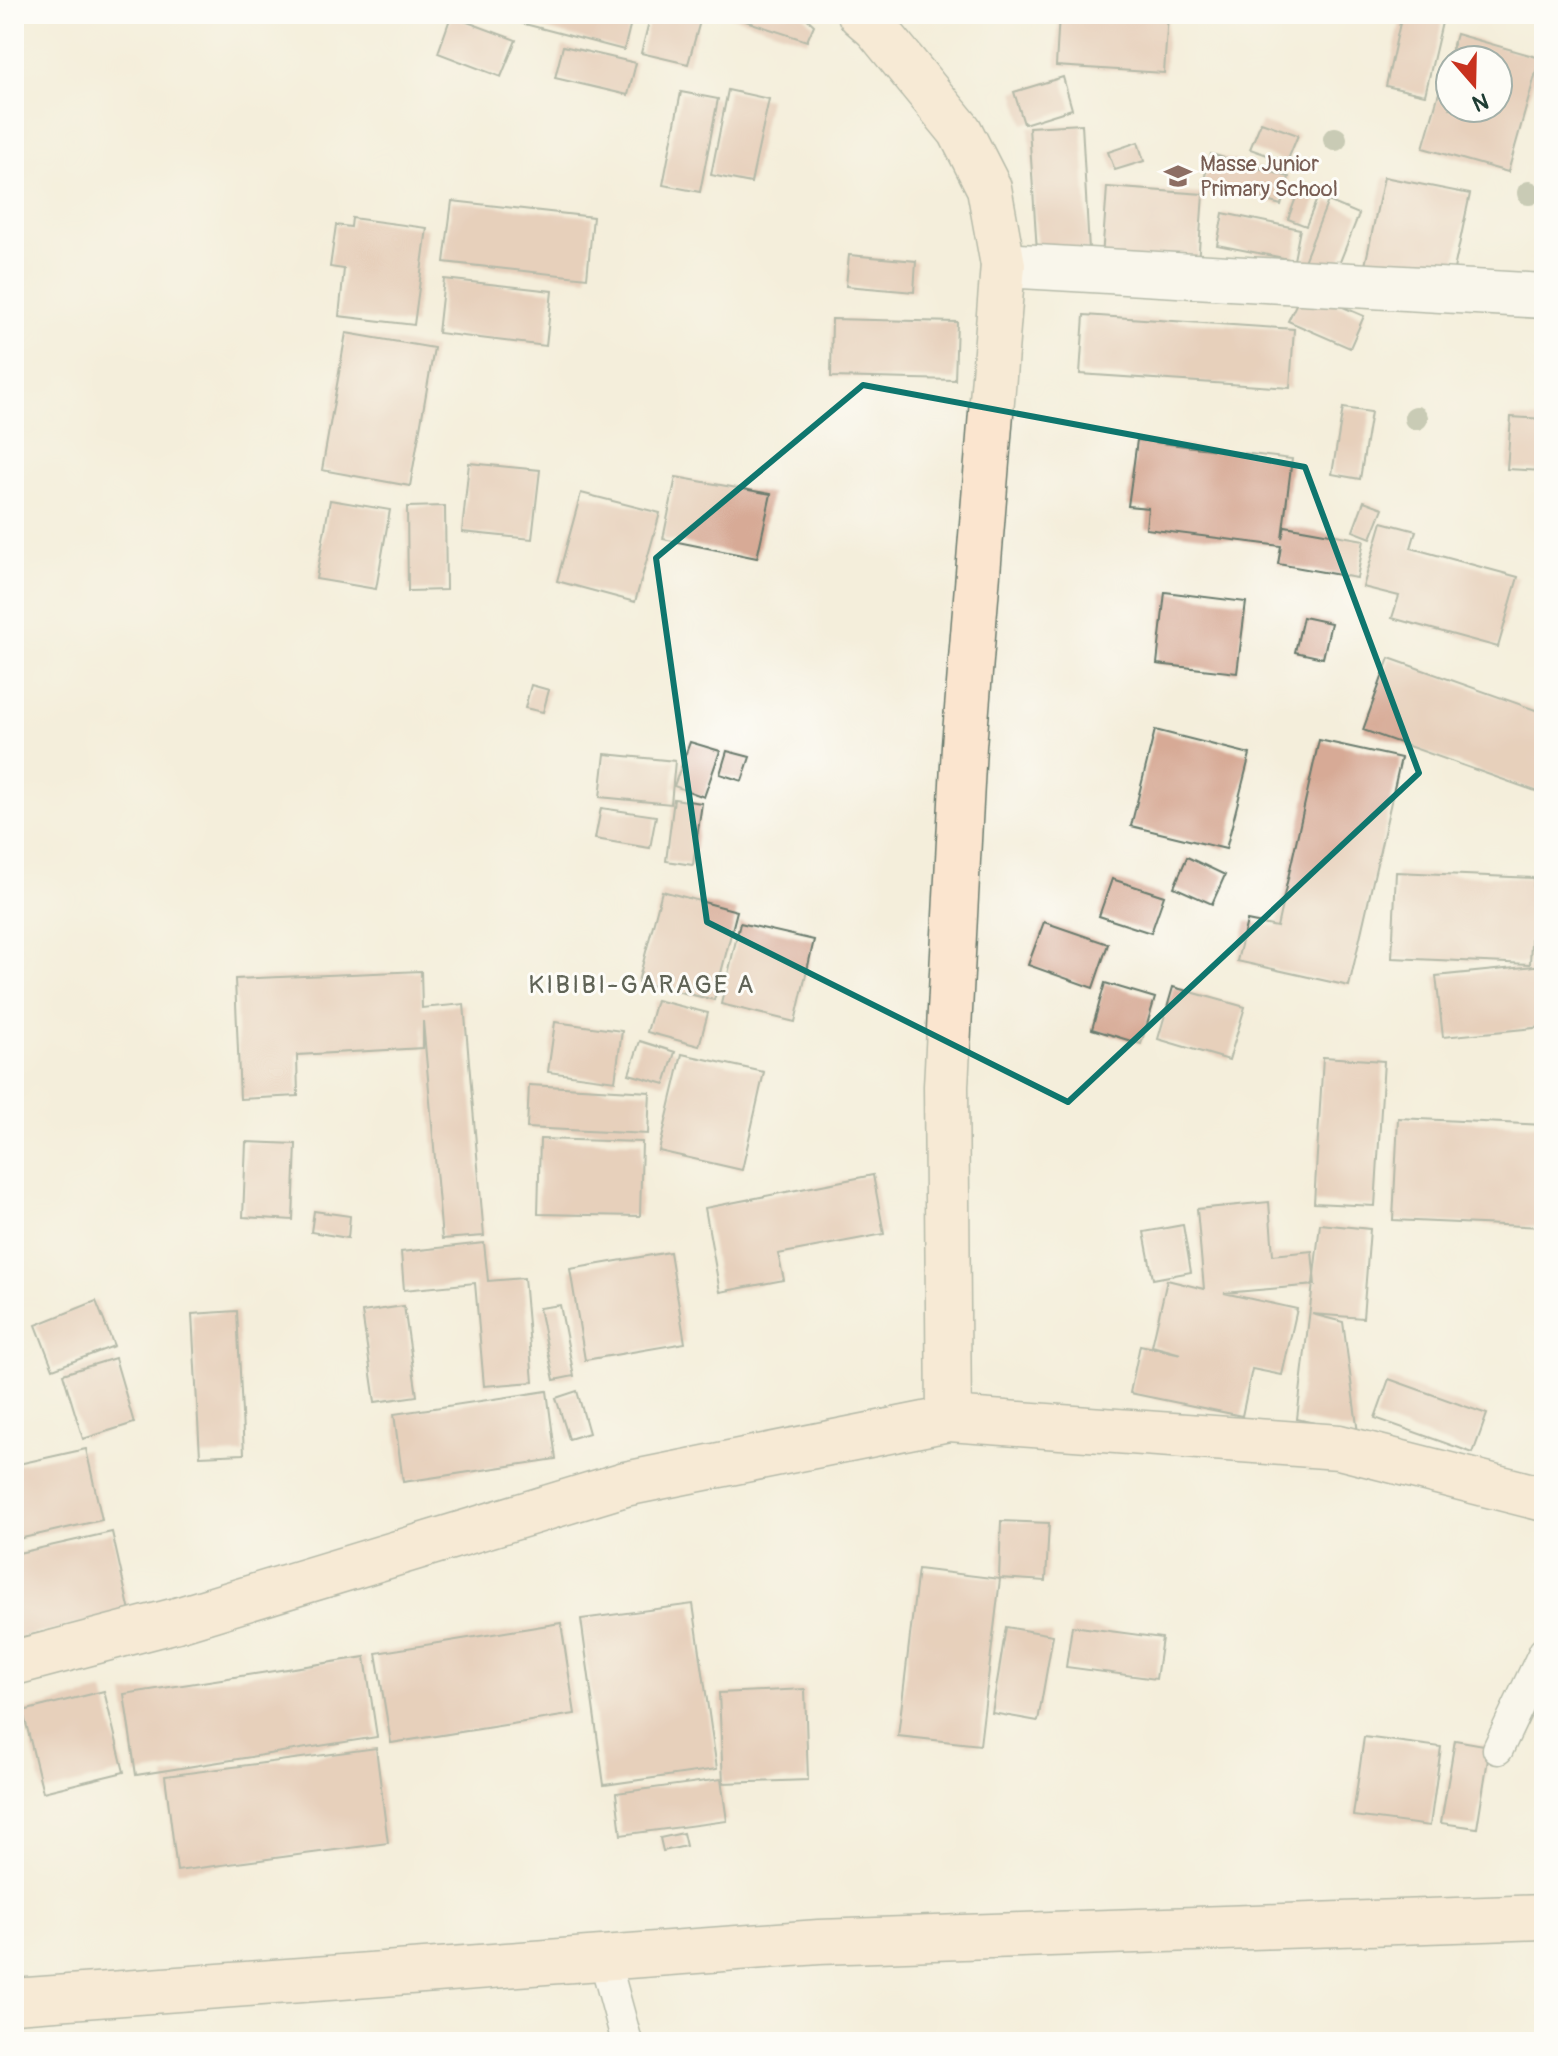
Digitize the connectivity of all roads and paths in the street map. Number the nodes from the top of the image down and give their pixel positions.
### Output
1 (860, 14) edge
2 (1003, 265) junction
3 (1544, 296) edge
4 (949, 1419) junction
5 (1544, 1499) edge
6 (1544, 1652) edge
7 (14, 1663) edge
8 (1498, 1749) dead end
9 (1544, 1917) edge
10 (604, 1958) junction
11 (14, 2001) edge
12 (627, 2042) edge

1 - 2 street
2 - 3 street
2 - 4 street
4 - 5 street
4 - 7 street
6 - 8 lane
9 - 10 street
10 - 11 street
10 - 12 lane

